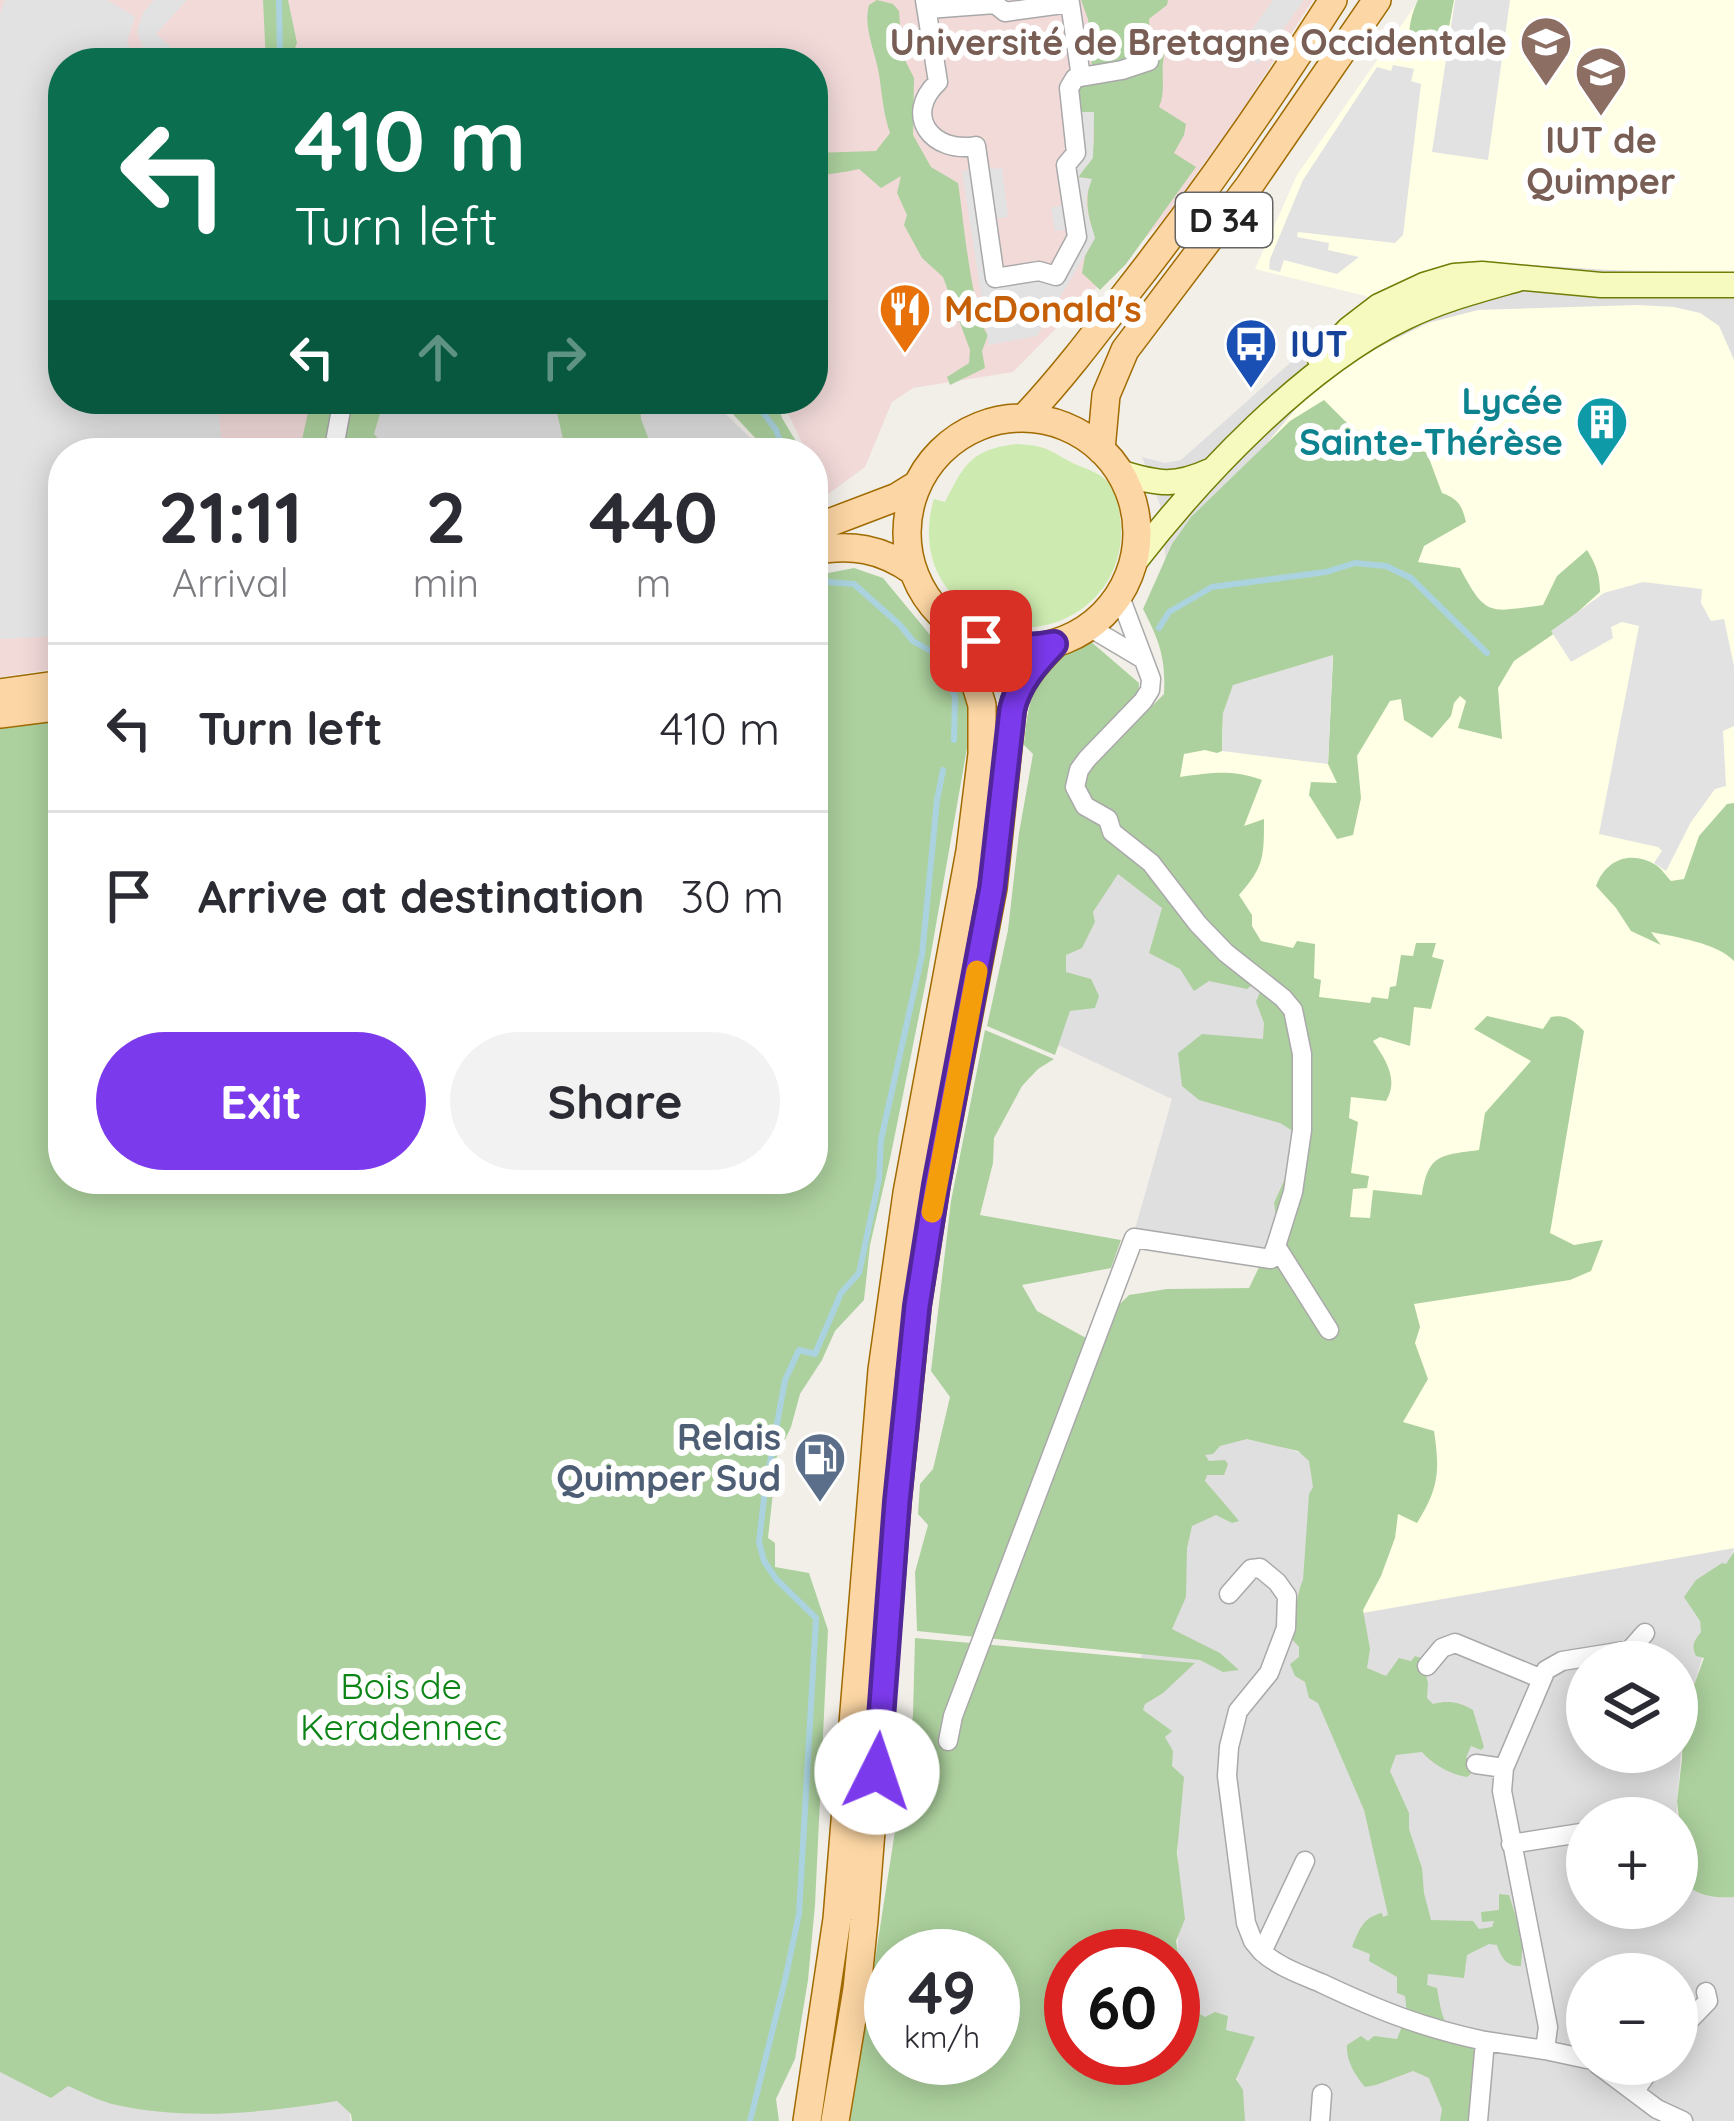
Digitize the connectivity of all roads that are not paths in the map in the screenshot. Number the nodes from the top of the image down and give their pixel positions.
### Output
1 (1333, 0) edge
2 (1377, 0) edge
3 (926, 4) edge
4 (1150, 61) dead end
5 (1081, 77) junction
6 (1734, 285) edge
7 (1024, 418) junction
8 (1101, 450) junction
9 (1213, 470) junction
10 (1122, 473) junction
11 (918, 484) junction
12 (828, 523) edge
13 (828, 549) edge
14 (1132, 565) junction
15 (913, 572) junction
16 (1119, 594) junction
17 (1089, 627) junction
18 (959, 630) junction
19 (1054, 644) junction
20 (1143, 658) junction
21 (48, 686) edge
22 (0, 693) edge
23 (48, 708) edge
24 (0, 714) edge
25 (1276, 1246) junction
26 (1329, 1330) dead end
27 (1229, 1594) dead end
28 (1646, 1633) dead end
29 (1427, 1666) dead end
30 (1542, 1678) junction
31 (948, 1741) dead end
32 (1476, 1764) dead end
33 (1504, 1768) junction
34 (1566, 1835) edge
35 (1511, 1844) junction
36 (1305, 1861) dead end
37 (1262, 1952) junction
38 (1706, 1992) dead end
39 (1698, 2011) edge
40 (1485, 2041) junction
41 (1545, 2050) junction
42 (1566, 2054) edge
43 (1625, 2085) edge
44 (1639, 2085) edge
45 (1634, 2092) junction
46 (1322, 2094) dead end
47 (807, 2121) edge
48 (835, 2121) edge
49 (1320, 2121) edge
50 (1478, 2121) edge
51 (1683, 2121) edge

1 - 7 main road, D 34
2 - 8 main road, D 34
3 - 5 street
3 - 5 street
4 - 5 street
6 - 9 street
7 - 8 main road
7 - 11 main road
8 - 10 main road
9 - 10 street
9 - 14 street
10 - 14 main road
11 - 12 main road
11 - 15 main road
13 - 15 main road
14 - 16 main road
15 - 18 main road
16 - 17 main road
16 - 20 street
17 - 19 main road
17 - 20 street
18 - 19 main road
18 - 47 main road
19 - 48 main road
20 - 25 street
21 - 22 main road
23 - 24 main road
25 - 26 street
25 - 31 street
27 - 37 street
28 - 30 street
29 - 30 street
30 - 33 street
32 - 33 street
33 - 35 street
34 - 35 street
35 - 41 street
36 - 37 street
37 - 40 street
38 - 39 street
40 - 41 street
40 - 50 street
41 - 42 street
43 - 45 street
44 - 45 street
45 - 51 street
46 - 49 street

